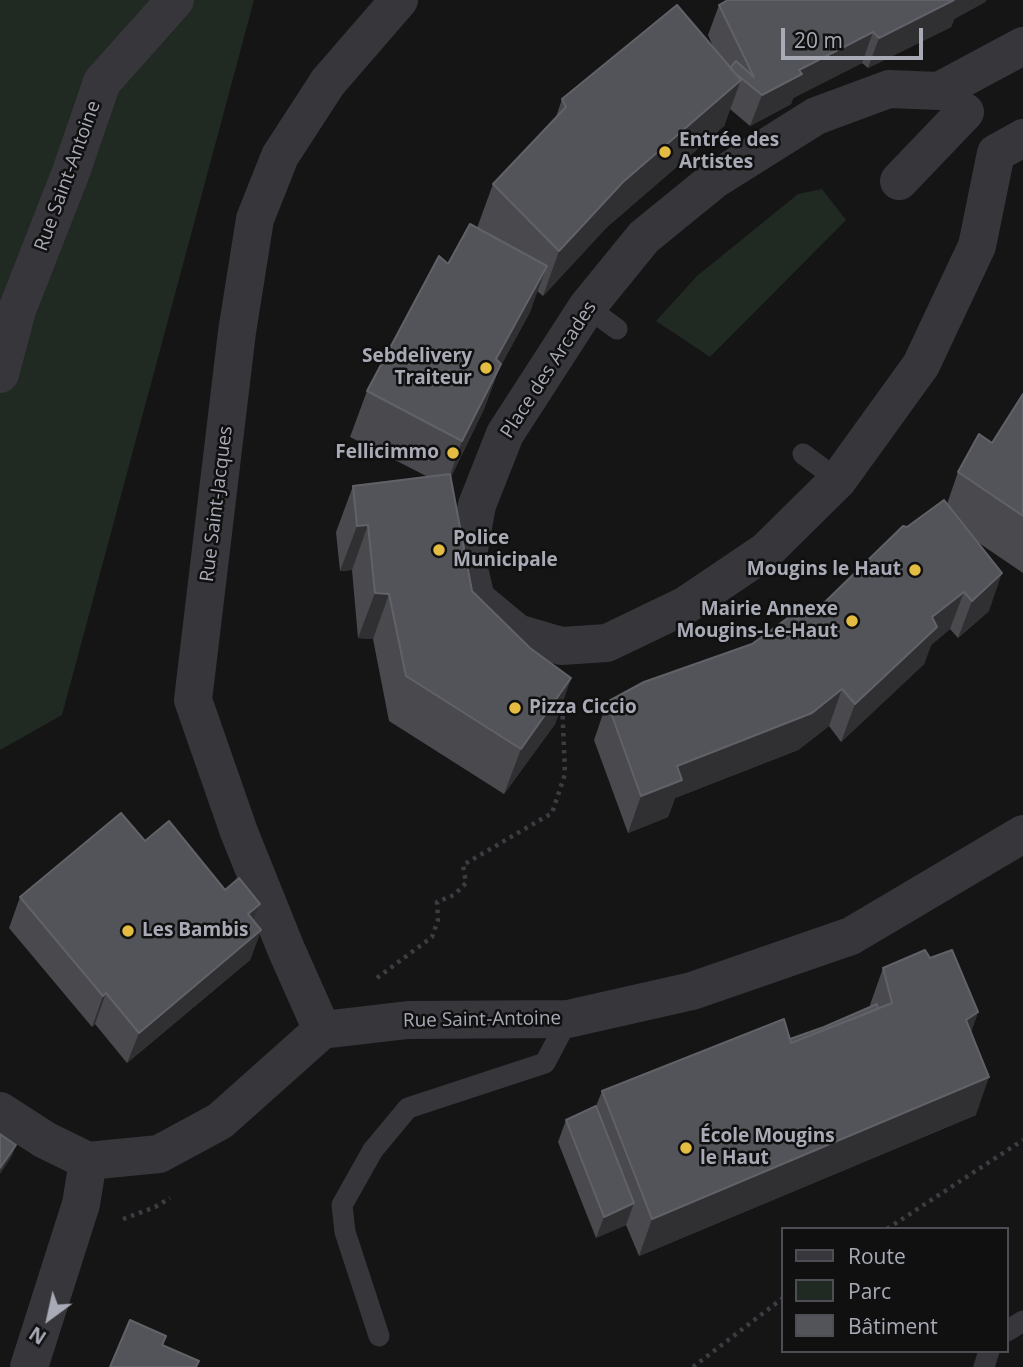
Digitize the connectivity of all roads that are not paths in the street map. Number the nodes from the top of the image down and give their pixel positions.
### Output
1 (176, 0) edge
2 (399, 0) edge
3 (1023, 46) edge
4 (952, 101) junction
5 (1010, 146) edge
6 (899, 181) dead end
7 (0, 374) edge
8 (803, 454) dead end
9 (838, 480) junction
10 (1023, 834) edge
11 (568, 1019) junction
12 (322, 1030) junction
13 (0, 1111) edge
14 (88, 1161) junction
15 (379, 1336) dead end
16 (29, 1367) edge

1 - 7 street, Rue Saint-Antoine
2 - 12 street, Rue Saint-Jacques
3 - 4 street
4 - 5 street, Place des Arcades
4 - 6 street
4 - 9 street, Place des Arcades
5 - 9 street, Place des Arcades
8 - 9 lane
10 - 11 street, Rue Saint-Antoine
11 - 12 street, Rue Saint-Antoine
11 - 15 lane
12 - 14 street
13 - 14 street
14 - 16 street

